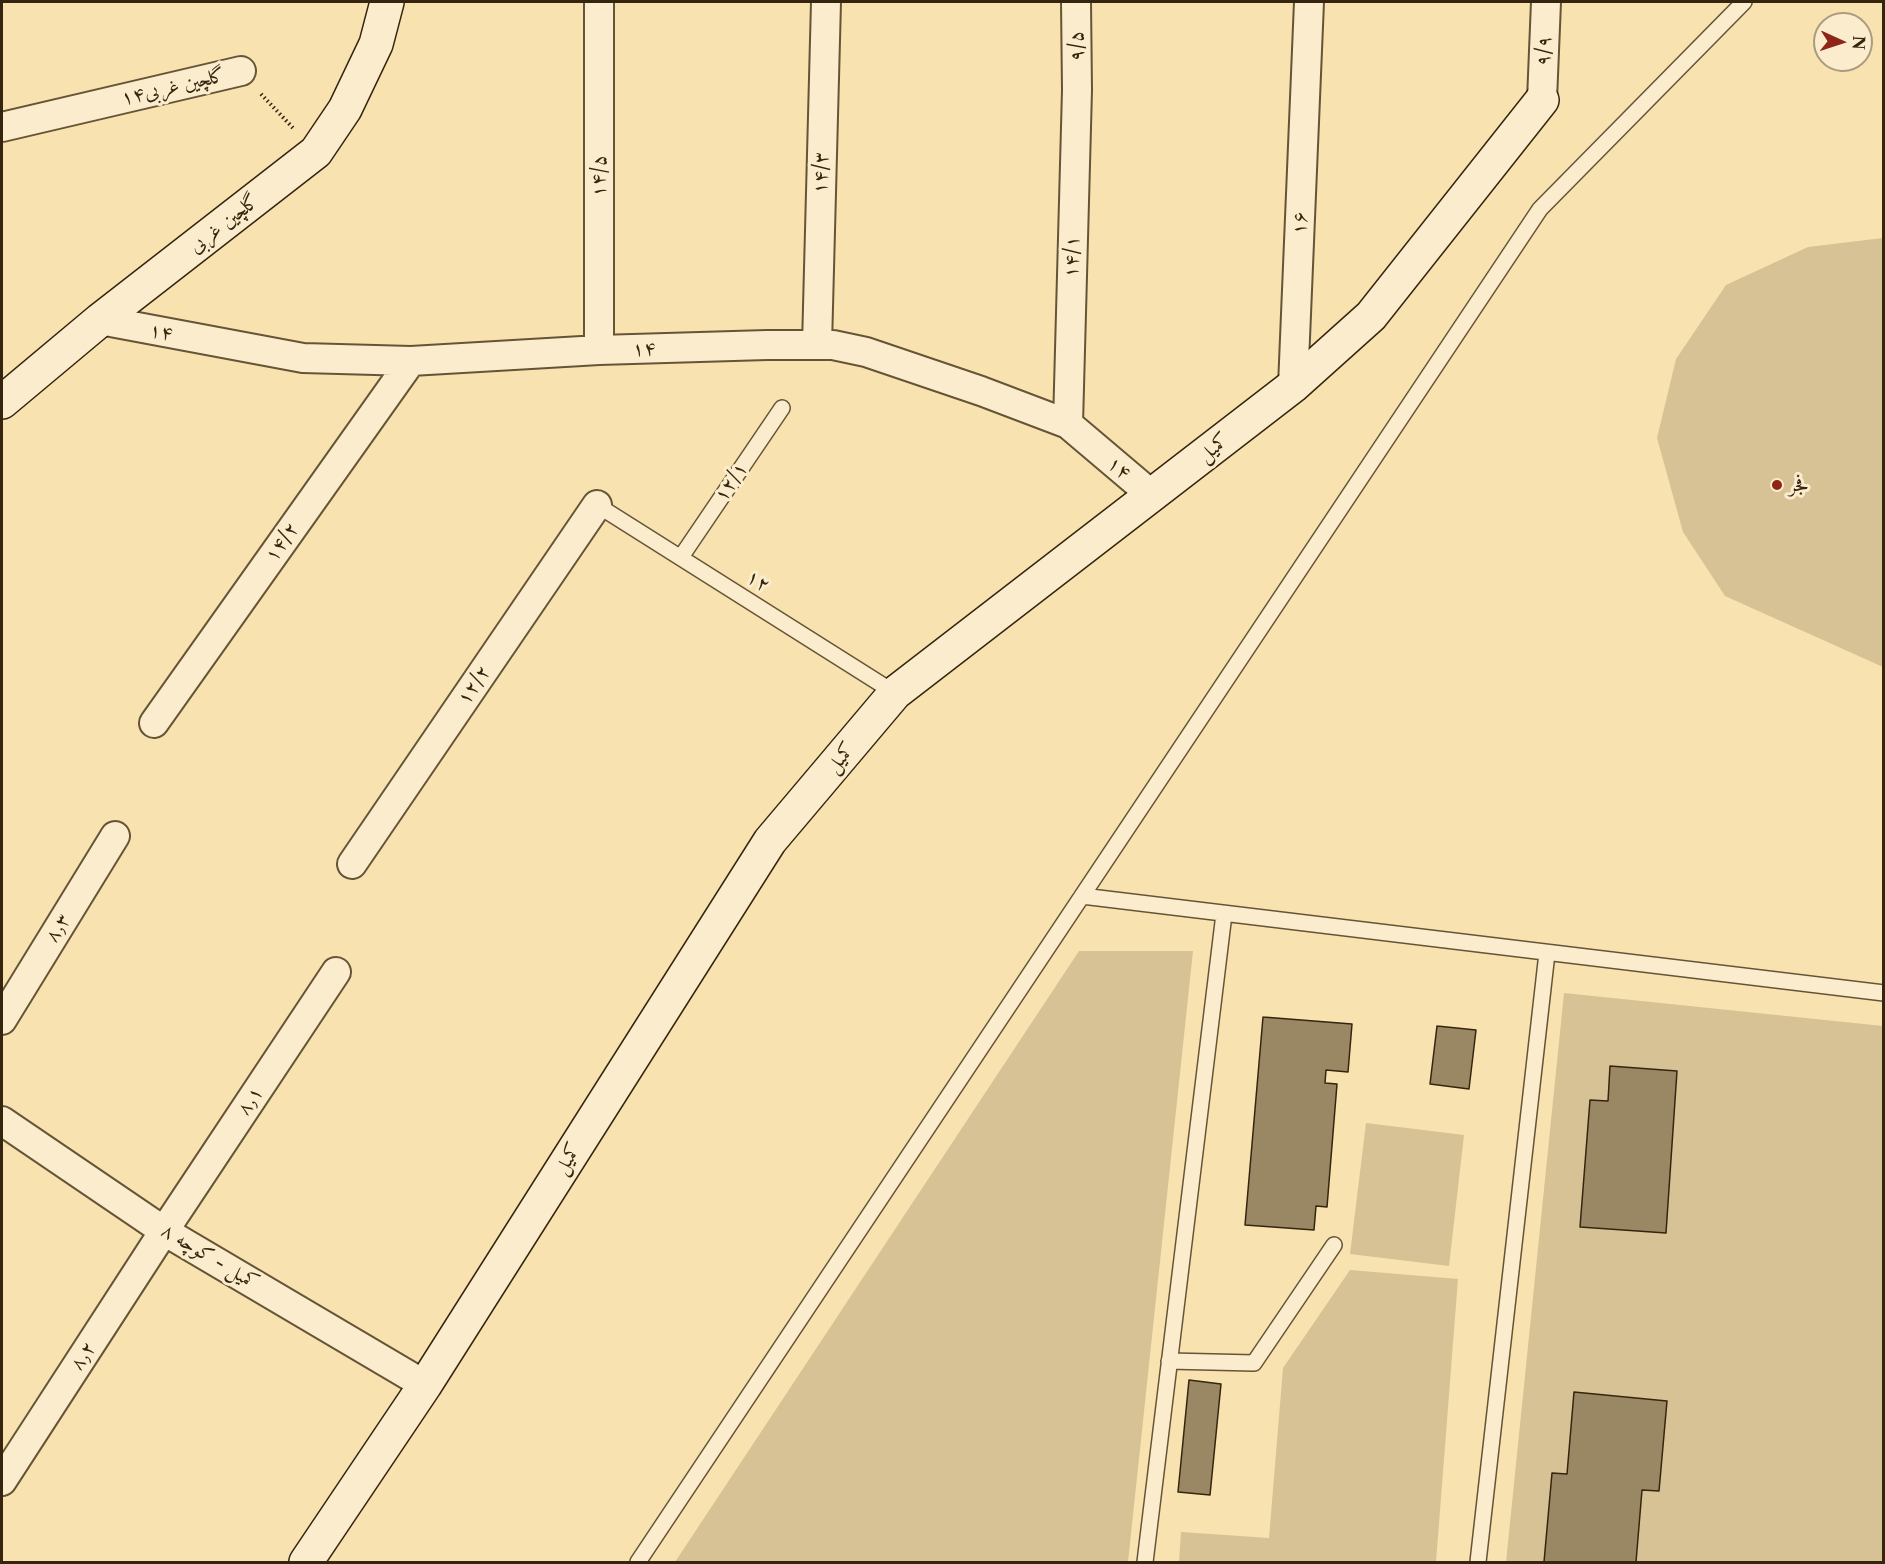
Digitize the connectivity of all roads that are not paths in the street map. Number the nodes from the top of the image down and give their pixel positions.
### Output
1 (387, 2) edge
2 (599, 2) edge
3 (826, 2) edge
4 (1076, 2) edge
5 (1309, 2) edge
6 (1546, 2) edge
7 (1744, 2) edge
8 (240, 71) road end
9 (1077, 90) joint
10 (1542, 100) joint
11 (2, 127) edge
12 (100, 320) junction
13 (817, 345) junction
14 (599, 350) junction
15 (411, 361) junction
16 (1293, 386) junction
17 (2, 402) edge
18 (782, 408) dead end
19 (1068, 424) junction
20 (1153, 496) junction
21 (597, 506) joint
22 (681, 557) junction
23 (895, 693) junction
24 (154, 723) dead end
25 (115, 836) dead end
26 (352, 864) dead end
27 (1082, 896) junction
28 (1224, 914) junction
29 (1547, 953) junction
30 (336, 972) dead end
31 (1884, 993) edge
32 (2, 1020) edge
33 (2, 1121) edge
34 (164, 1231) junction
35 (1334, 1245) dead end
36 (1169, 1360) junction
37 (425, 1384) junction
38 (2, 1481) edge
39 (306, 1563) edge
40 (638, 1563) edge
41 (1145, 1563) edge
42 (1478, 1563) edge

1 - 12 street, گلچین غربی
2 - 14 street, ۱۴/۵
3 - 13 street, ۱۴/۳
4 - 9 street, ۹/۵
5 - 16 street, ۱۶
6 - 10 street, ۹/۹
7 - 27 lane
8 - 11 street, گلچین غربی۱۴
9 - 19 street, ۱۴/۱
10 - 16 street, کمیل
12 - 15 street, ۱۴
12 - 17 street, گلچین غربی
13 - 14 street, ۱۴
13 - 19 street, ۱۴
14 - 15 street, ۱۴
15 - 24 street, ۱۴/۲
16 - 20 street, کمیل
18 - 22 lane, ۱۲/۱
19 - 20 street, ۱۴
20 - 23 street, کمیل
21 - 22 lane, ۱۲
21 - 26 street, ۱۲/۲
22 - 23 lane, ۱۲
23 - 37 street, کمیل
25 - 32 street, ۸٫۳
27 - 28 lane
27 - 40 lane
28 - 29 lane
28 - 36 lane
29 - 31 lane
29 - 42 lane
30 - 34 street, ۸٫۱
33 - 34 street, کمیل - کوچه ۸
34 - 37 street, کمیل - کوچه ۸
34 - 38 street, ۸٫۲
35 - 36 lane
36 - 41 lane
37 - 39 street, کمیل

